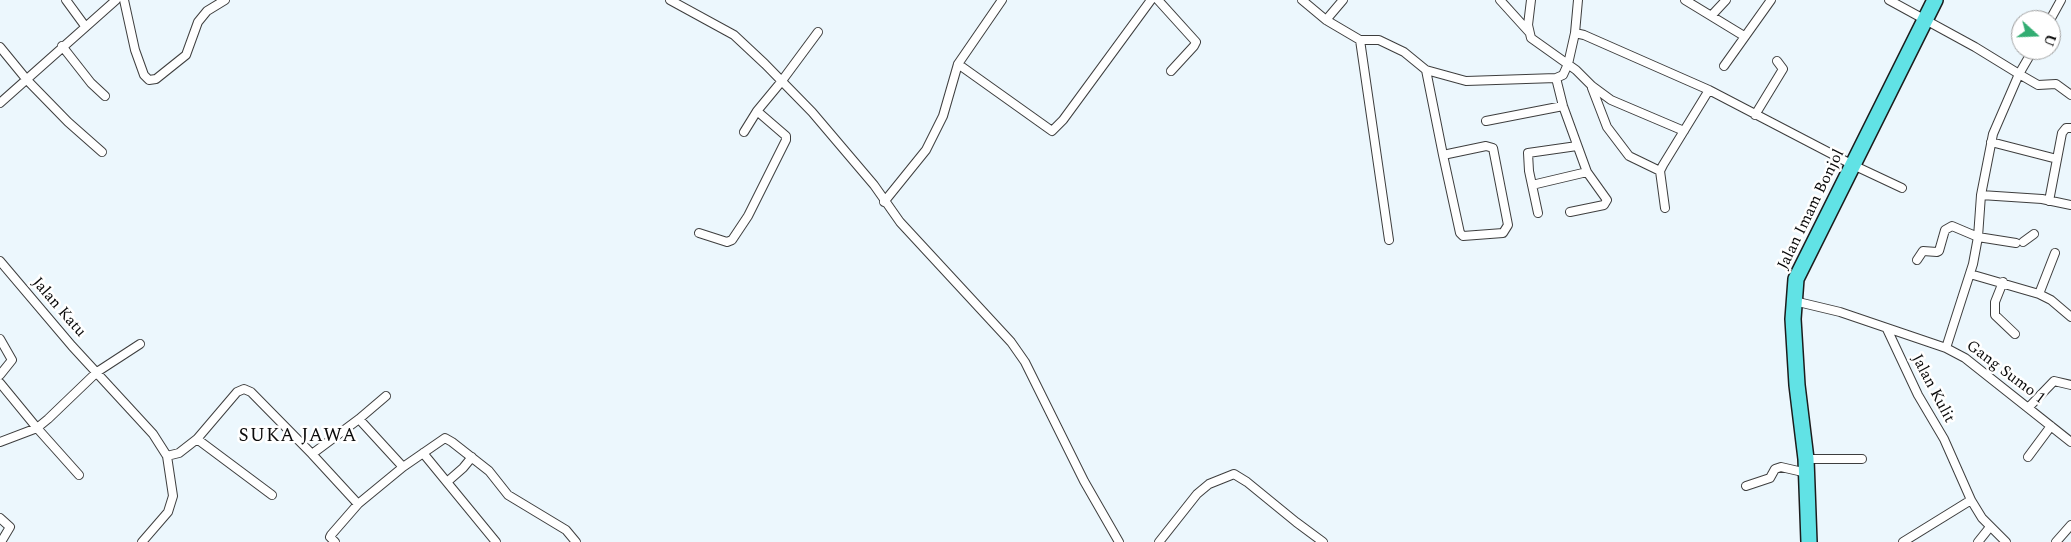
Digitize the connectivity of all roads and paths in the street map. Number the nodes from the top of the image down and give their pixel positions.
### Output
1 (66, 0) edge
2 (116, 0) edge
3 (124, 0) edge
4 (225, 0) edge
5 (670, 0) edge
6 (1002, 0) edge
7 (1151, 0) edge
8 (1158, 0) edge
9 (1302, 0) edge
10 (1344, 0) edge
11 (1500, 0) edge
12 (1531, 0) edge
13 (1578, 0) edge
14 (1686, 0) edge
15 (1726, 0) edge
16 (1771, 0) edge
17 (1889, 0) edge
18 (1935, 0) edge
19 (1166, 4) edge
20 (1712, 15) junction
21 (1326, 20) junction
22 (1925, 20) junction
23 (86, 26) junction
24 (818, 32) dead end
25 (1529, 32) junction
26 (1575, 33) junction
27 (1744, 36) junction
28 (1360, 40) junction
29 (62, 46) junction
30 (0, 47) edge
31 (2027, 60) edge
32 (1777, 61) dead end
33 (958, 64) junction
34 (1568, 64) junction
35 (1724, 66) dead end
36 (1426, 70) junction
37 (1171, 71) dead end
38 (2019, 74) junction
39 (1556, 78) junction
40 (27, 80) junction
41 (781, 82) junction
42 (1592, 86) junction
43 (1709, 90) junction
44 (2071, 95) edge
45 (105, 96) dead end
46 (0, 103) edge
47 (1563, 106) junction
48 (756, 111) junction
49 (1755, 115) junction
50 (1486, 121) dead end
51 (2071, 128) edge
52 (1684, 131) junction
53 (744, 132) dead end
54 (1991, 142) junction
55 (1577, 146) junction
56 (102, 152) dead end
57 (1443, 155) junction
58 (2057, 160) junction
59 (1854, 165) junction
60 (1660, 170) junction
61 (1587, 172) junction
62 (1532, 185) junction
63 (1902, 188) dead end
64 (1981, 195) junction
65 (2050, 201) junction
66 (884, 202) junction
67 (2071, 206) edge
68 (1665, 208) dead end
69 (1570, 212) dead end
70 (1538, 213) dead end
71 (699, 233) dead end
72 (2034, 234) dead end
73 (1978, 237) junction
74 (1390, 240) dead end
75 (2055, 253) dead end
76 (1917, 260) dead end
77 (0, 261) edge
78 (1970, 274) junction
79 (2002, 282) junction
80 (2039, 294) junction
81 (1794, 301) junction
82 (2071, 317) edge
83 (1887, 329) junction
84 (2015, 334) dead end
85 (0, 339) edge
86 (140, 344) dead end
87 (1946, 348) junction
88 (97, 372) junction
89 (0, 375) edge
90 (0, 383) edge
91 (2071, 385) edge
92 (386, 396) dead end
93 (2029, 407) junction
94 (359, 419) junction
95 (2051, 426) junction
96 (36, 428) junction
97 (197, 439) junction
98 (0, 442) edge
99 (2071, 442) edge
100 (423, 453) junction
101 (312, 454) junction
102 (167, 456) junction
103 (472, 457) junction
104 (2028, 457) dead end
105 (1862, 459) dead end
106 (1807, 466) junction
107 (403, 467) junction
108 (79, 475) dead end
109 (447, 482) junction
110 (1746, 486) dead end
111 (272, 495) dead end
112 (1971, 500) junction
113 (358, 504) junction
114 (0, 518) edge
115 (2071, 524) edge
116 (1990, 527) junction
117 (1116, 541) edge
118 (1, 542) edge
119 (142, 542) edge
120 (335, 542) edge
121 (496, 542) edge
122 (576, 542) edge
123 (1158, 542) edge
124 (1323, 542) edge
125 (1809, 542) edge
126 (1902, 542) edge
127 (1978, 542) edge
128 (2006, 542) edge
129 (2056, 542) edge

1 - 23 street
2 - 23 street
3 - 4 street
5 - 41 street
6 - 33 street
7 - 33 street
8 - 19 street
9 - 21 street
10 - 21 street
11 - 25 street
12 - 25 street
13 - 26 street
14 - 20 street
15 - 20 street
16 - 27 street
17 - 22 street
18 - 22 highway, Jalan Imam Bonjol
19 - 37 street
20 - 27 street
21 - 28 street
22 - 38 street
22 - 59 highway, Jalan Imam Bonjol
23 - 29 street
24 - 41 street
25 - 34 street
26 - 34 street
26 - 43 street
27 - 35 street
28 - 36 street
28 - 74 street
29 - 40 street
29 - 45 street
30 - 40 street
31 - 38 street
32 - 49 street
33 - 66 street
34 - 39 street
34 - 42 street
36 - 39 street
36 - 57 street
38 - 44 street
38 - 54 street
39 - 47 street
40 - 46 street
40 - 56 street
41 - 48 street
41 - 66 street
42 - 52 street
42 - 60 street
43 - 49 street
43 - 52 street
47 - 50 street
47 - 55 street
48 - 53 street
48 - 71 street
49 - 59 street
51 - 58 street
52 - 60 street
54 - 58 street
54 - 64 street
55 - 61 street
55 - 62 street
57 - 57 street
58 - 65 street
59 - 63 street
59 - 81 highway, Jalan Imam Bonjol
60 - 68 street
61 - 62 street
61 - 69 street
62 - 70 street
64 - 65 street
64 - 73 street
65 - 67 street
66 - 117 street
72 - 73 street
73 - 76 street
73 - 78 street
75 - 80 street
77 - 88 street, Jalan Katu
78 - 79 street
78 - 87 street
79 - 80 street
79 - 84 street
80 - 82 street
81 - 83 street
81 - 106 highway, Jalan Imam Bonjol
83 - 87 street, Gang Sumo 1
83 - 112 street, Jalan Kulit
85 - 89 street
86 - 88 street
87 - 93 street, Gang Sumo 1
88 - 96 street
88 - 102 street, Jalan Katu
90 - 96 street
91 - 93 street
92 - 94 street
93 - 95 street, Gang Sumo 1
94 - 101 street
94 - 107 street
95 - 99 street, Gang Sumo 1
95 - 104 street
96 - 98 street
96 - 108 street
97 - 101 street
97 - 102 street
97 - 111 street
100 - 103 street
100 - 107 street
100 - 109 street
101 - 113 street
102 - 119 street
103 - 109 street
103 - 122 street
105 - 106 street
106 - 110 street
106 - 125 highway, Jalan Imam Bonjol
107 - 113 street
109 - 121 street
112 - 116 street, Jalan Kulit
112 - 126 street
113 - 120 street
114 - 118 street
115 - 129 street
116 - 127 street
116 - 128 street, Jalan Kulit
123 - 124 street

